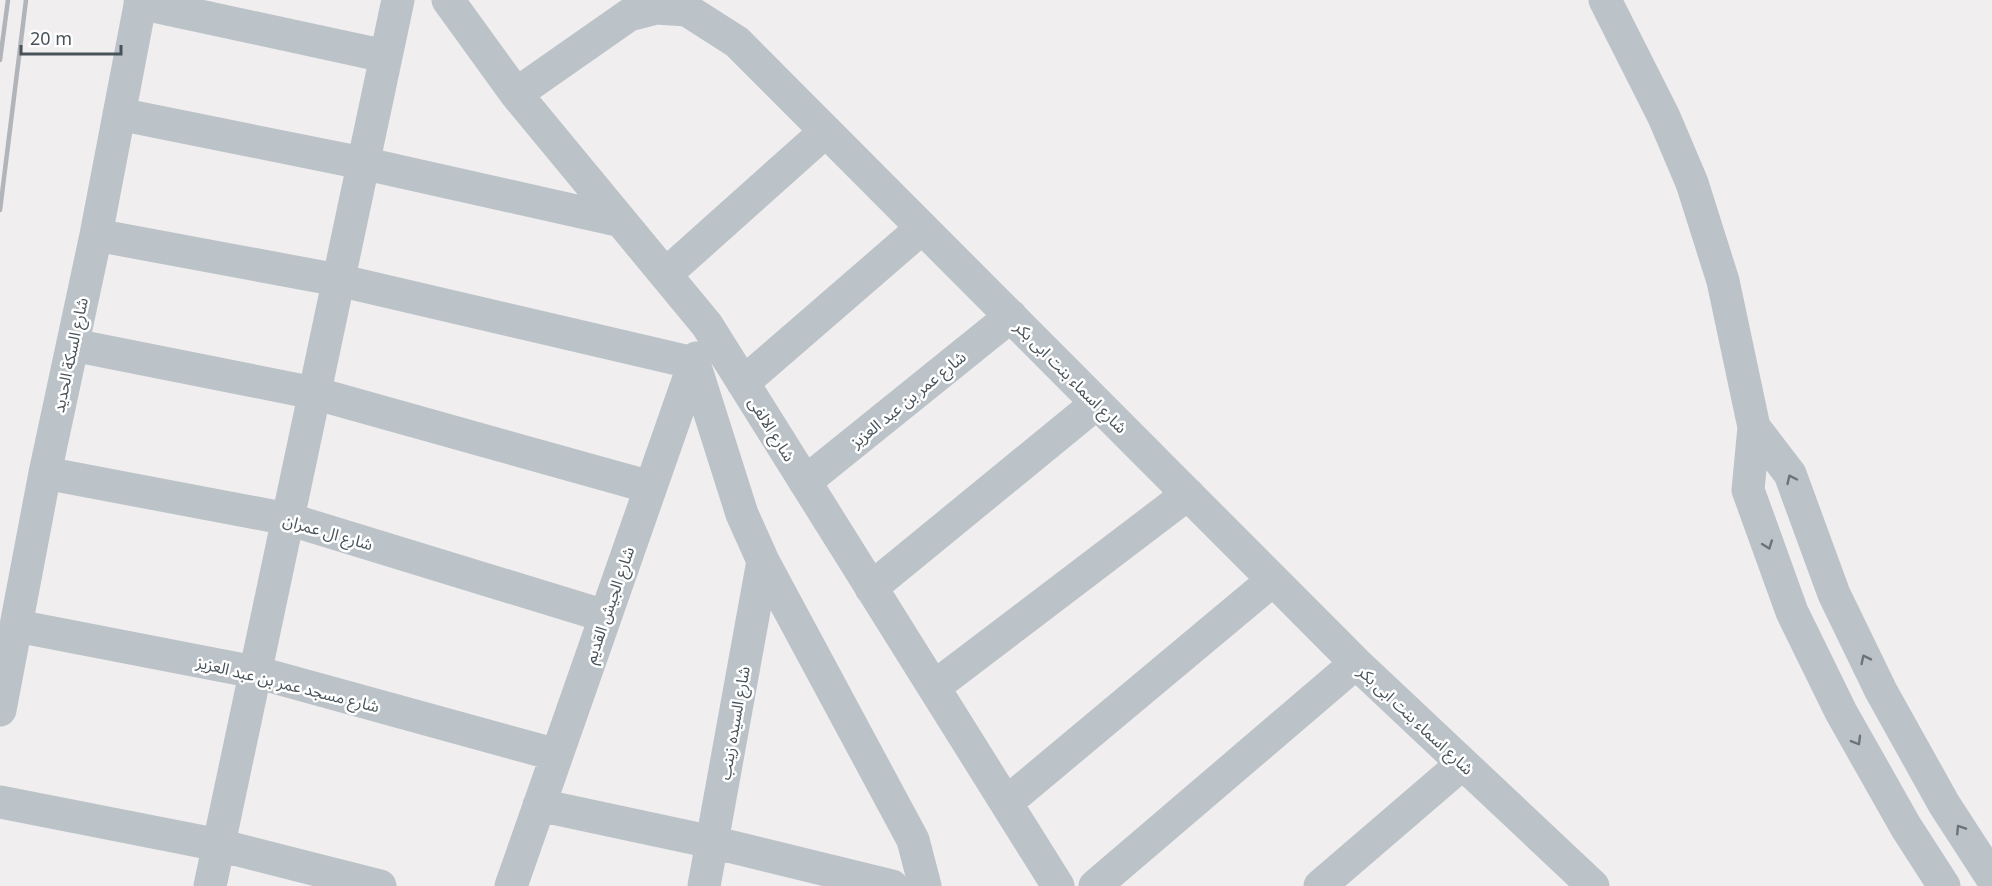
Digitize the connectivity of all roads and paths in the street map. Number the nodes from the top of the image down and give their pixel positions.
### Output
1 (399, 0) edge
2 (448, 0) edge
3 (1605, 0) edge
4 (141, 2) edge
5 (385, 56) junction
6 (516, 94) junction
7 (119, 114) junction
8 (826, 131) junction
9 (363, 163) junction
10 (621, 221) junction
11 (922, 228) junction
12 (96, 235) junction
13 (666, 274) junction
14 (338, 280) junction
15 (1011, 316) junction
16 (707, 325) junction
17 (73, 345) junction
18 (694, 363) junction
19 (744, 383) junction
20 (314, 393) junction
21 (1097, 403) junction
22 (1754, 427) junction
23 (45, 472) junction
24 (805, 482) junction
25 (650, 487) junction
26 (1188, 494) junction
27 (288, 519) junction
28 (763, 561) junction
29 (1273, 580) junction
30 (872, 588) junction
31 (605, 616) junction
32 (17, 626) junction
33 (1356, 663) junction
34 (255, 672) junction
35 (933, 687) junction
36 (0, 710) edge
37 (557, 755) junction
38 (1462, 764) junction
39 (0, 802) edge
40 (1006, 803) junction
41 (539, 805) junction
42 (712, 842) junction
43 (219, 845) junction
44 (1992, 878) edge
45 (210, 886) edge
46 (380, 886) edge
47 (511, 886) edge
48 (704, 886) edge
49 (892, 886) edge
50 (925, 886) edge
51 (1058, 886) edge
52 (1095, 886) edge
53 (1320, 886) edge
54 (1593, 886) edge
55 (1944, 886) edge

1 - 5 street
2 - 6 street, شارع الالفى
3 - 22 street
4 - 5 street
4 - 7 street, شارع السكة الحديد
5 - 9 street
6 - 8 street, شارع اسماء بنت ابى بكر
6 - 10 street, شارع الالفى
7 - 9 street
7 - 12 street, شارع السكة الحديد
8 - 11 street, شارع اسماء بنت ابى بكر
8 - 13 street
9 - 10 street
9 - 14 street
10 - 13 street, شارع الالفى
11 - 15 street, شارع اسماء بنت ابى بكر
11 - 19 street
12 - 14 street
12 - 17 street, شارع السكة الحديد
13 - 16 street, شارع الالفى
14 - 18 street
14 - 20 street
15 - 21 street, شارع اسماء بنت ابى بكر
15 - 24 street, شارع عمر بن عبد العزيز
16 - 18 street, شارع الجيش القديم
16 - 19 street, شارع الالفى
17 - 20 street
17 - 23 street, شارع السكة الحديد
18 - 25 street, شارع الجيش القديم
18 - 28 street
19 - 24 street, شارع الالفى
20 - 25 street
20 - 27 street
21 - 26 street, شارع اسماء بنت ابى بكر
21 - 30 street
44 -> 22 street
22 -> 55 street
23 - 27 street, شارع ال عمران
23 - 32 street, شارع السكة الحديد
24 - 30 street, شارع الالفى
25 - 31 street, شارع الجيش القديم
26 - 29 street, شارع اسماء بنت ابى بكر
26 - 35 street
27 - 31 street, شارع ال عمران
27 - 34 street
28 - 42 street, شارع السيده زينب
28 - 50 street
29 - 33 street, شارع اسماء بنت ابى بكر
29 - 40 street
30 - 35 street, شارع الالفى
31 - 37 street, شارع الجيش القديم
32 - 34 street, شارع مسجد عمر بن عبد العزيز
32 - 36 street, شارع السكة الحديد
33 - 38 street, شارع اسماء بنت ابى بكر
33 - 52 street
34 - 37 street, شارع مسجد عمر بن عبد العزيز
34 - 43 street
35 - 40 street, شارع الالفى
37 - 41 street, شارع الجيش القديم
38 - 53 street
38 - 54 street, شارع اسماء بنت ابى بكر
39 - 43 street
40 - 51 street, شارع الالفى
41 - 42 street
41 - 47 street, شارع الجيش القديم
42 - 48 street, شارع السيده زينب
42 - 49 street
43 - 45 street
43 - 46 street

